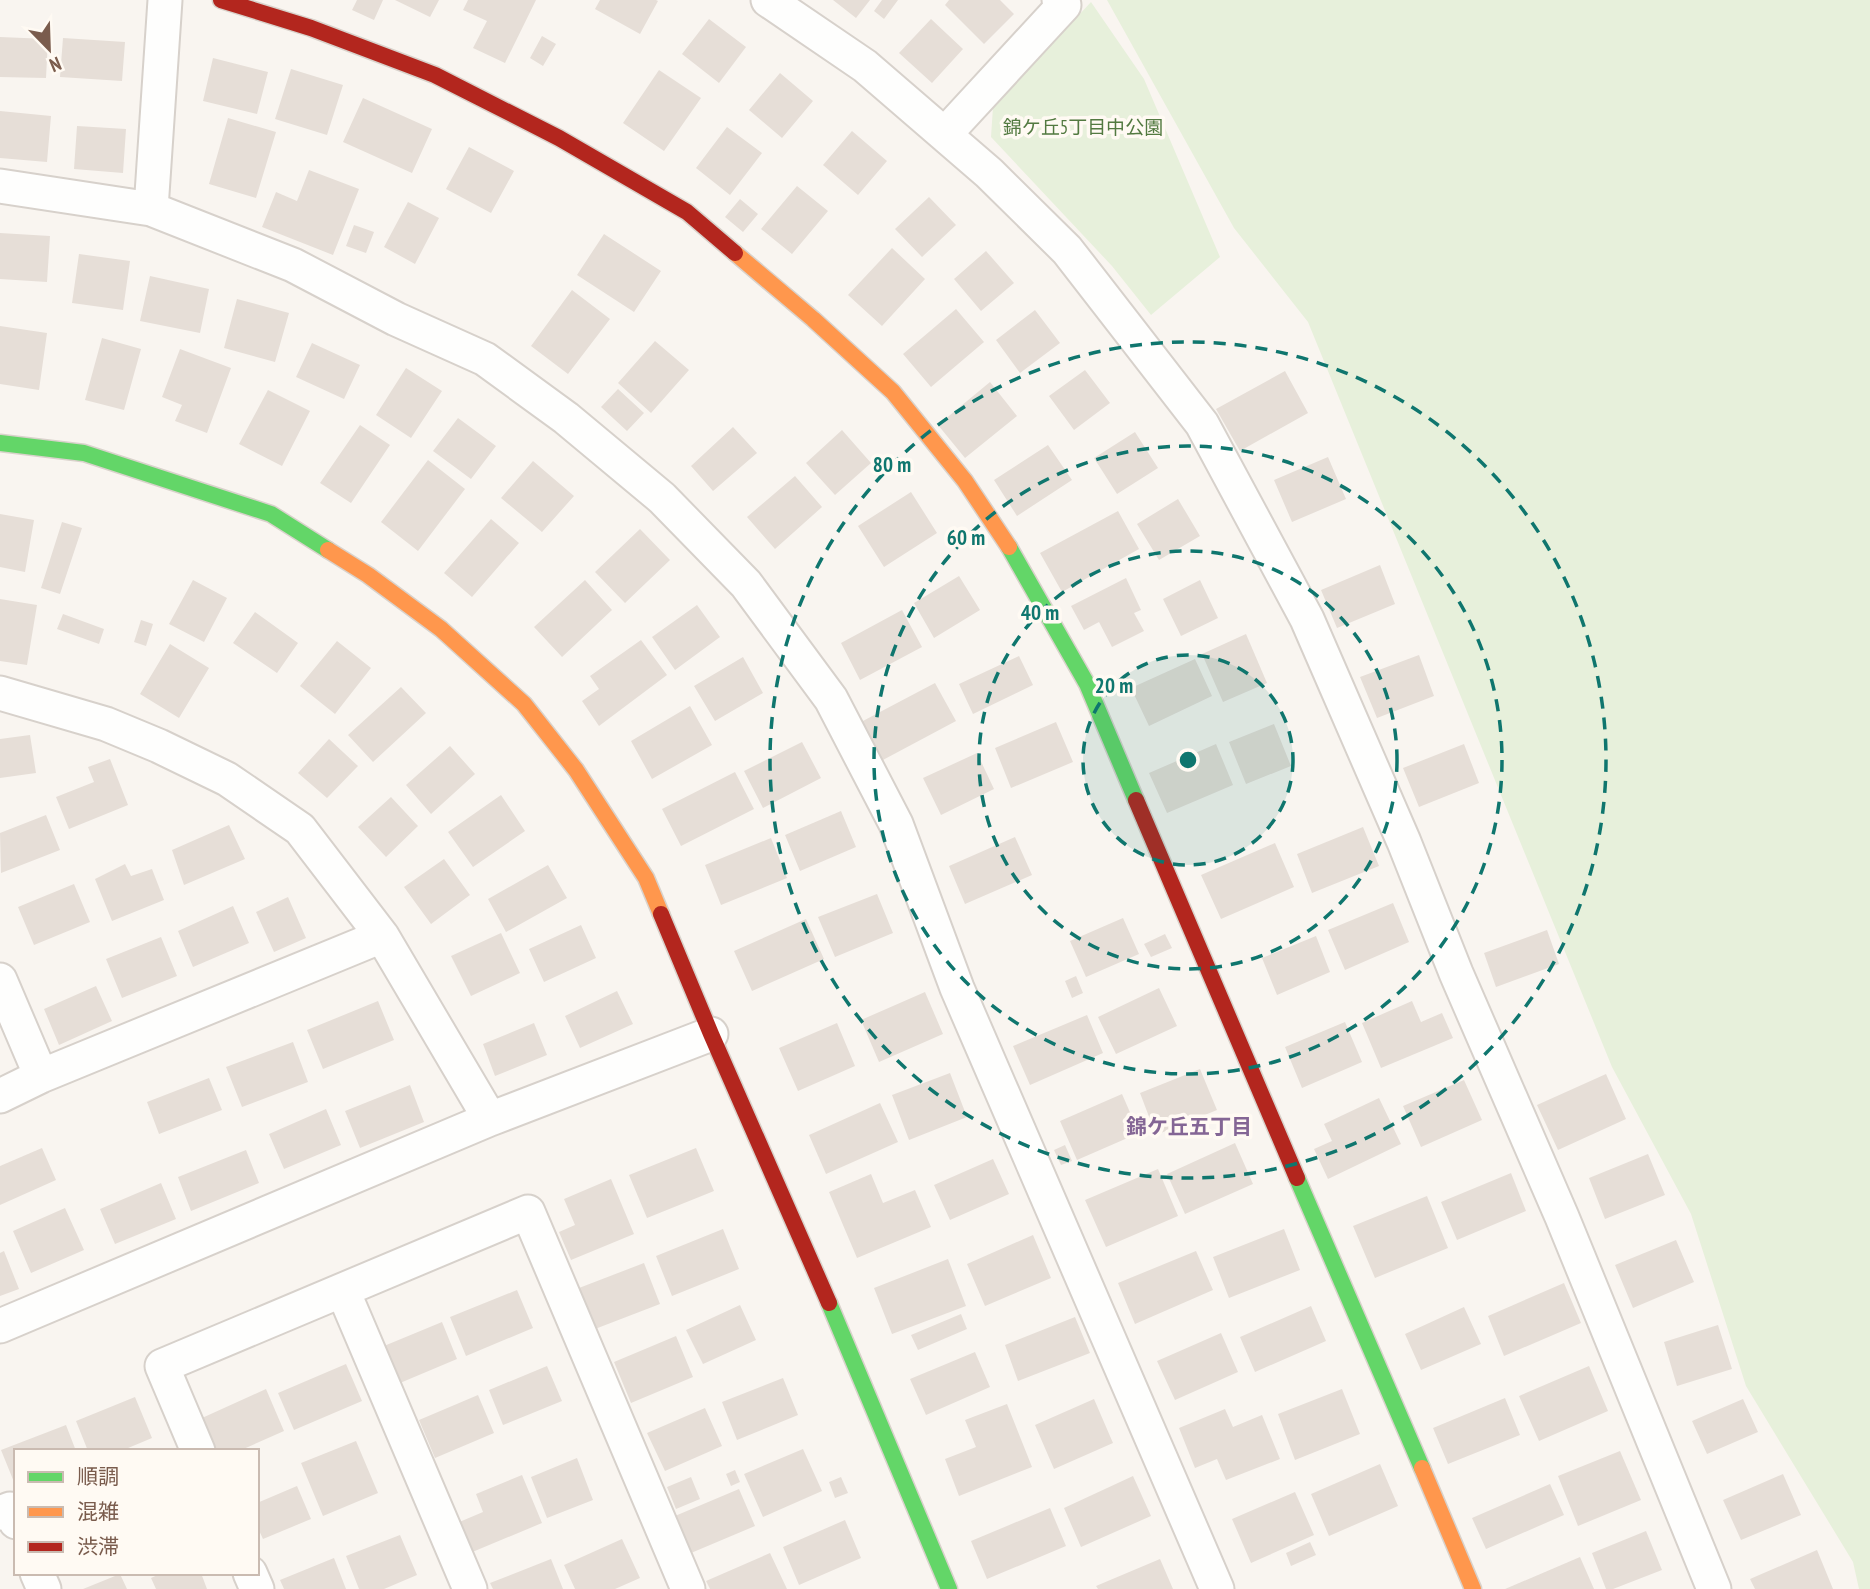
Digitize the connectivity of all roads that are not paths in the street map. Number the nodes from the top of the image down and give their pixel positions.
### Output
1 (165, 0) edge
2 (221, 0) edge
3 (768, 0) edge
4 (1059, 0) edge
5 (945, 134) junction
6 (0, 186) edge
7 (151, 209) junction
8 (0, 443) edge
9 (0, 693) edge
10 (382, 936) junction
11 (0, 980) edge
12 (711, 1034) junction
13 (41, 1076) junction
14 (0, 1096) edge
15 (490, 1119) junction
16 (344, 1291) junction
17 (0, 1326) edge
18 (197, 1449) edge
19 (0, 1513) edge
20 (14, 1518) edge
21 (470, 1589) edge
22 (688, 1589) edge
23 (949, 1589) edge
24 (1217, 1589) edge
25 (1473, 1589) edge
26 (1714, 1589) edge

1 - 7 street
2 - 25 street
3 - 5 street
4 - 5 street
5 - 26 street
6 - 7 street
7 - 24 street
8 - 12 street
9 - 10 street
10 - 13 street
10 - 15 street
11 - 13 street
12 - 15 street
12 - 23 street
13 - 14 street
15 - 17 street
16 - 18 street
16 - 21 street
16 - 22 street
19 - 20 street

